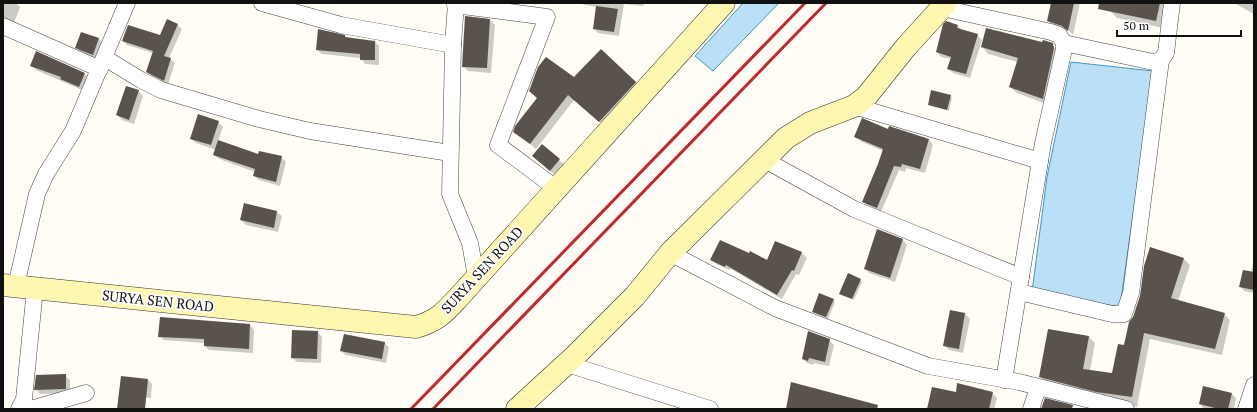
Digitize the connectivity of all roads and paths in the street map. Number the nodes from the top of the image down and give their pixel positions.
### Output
1 (127, 3) edge
2 (262, 3) edge
3 (723, 3) edge
4 (1172, 3) edge
5 (455, 4) edge
6 (944, 5) edge
7 (3, 26) edge
8 (1064, 43) junction
9 (453, 45) junction
10 (1161, 60) junction
11 (102, 64) junction
12 (854, 106) junction
13 (450, 153) junction
14 (763, 159) junction
15 (1040, 161) junction
16 (557, 189) junction
17 (670, 253) junction
18 (476, 277) junction
19 (1020, 285) junction
20 (18, 287) edge
21 (567, 364) junction
22 (1004, 380) junction
23 (1254, 385) edge
24 (1038, 388) junction
25 (86, 393) dead end
26 (19, 409) edge
27 (31, 409) edge
28 (517, 409) edge
29 (710, 409) edge
30 (1032, 409) edge
31 (1126, 409) edge
32 (1246, 409) edge

1 - 11 street
2 - 9 street
3 - 16 street, SURYA SEN ROAD
4 - 10 street
5 - 9 street
5 - 16 street
6 - 8 street
6 - 12 street
7 - 11 street
8 - 10 street
8 - 15 street
9 - 13 street
10 - 19 street
11 - 13 street
11 - 20 street
12 - 14 street
12 - 15 street
13 - 18 street
14 - 17 street
14 - 19 street
15 - 19 street
16 - 18 street, SURYA SEN ROAD
17 - 21 street
17 - 22 street
18 - 20 street, SURYA SEN ROAD
19 - 22 street
20 - 26 street
21 - 28 street
21 - 29 street
22 - 24 street
23 - 32 street
24 - 30 street
24 - 31 street
25 - 27 street

